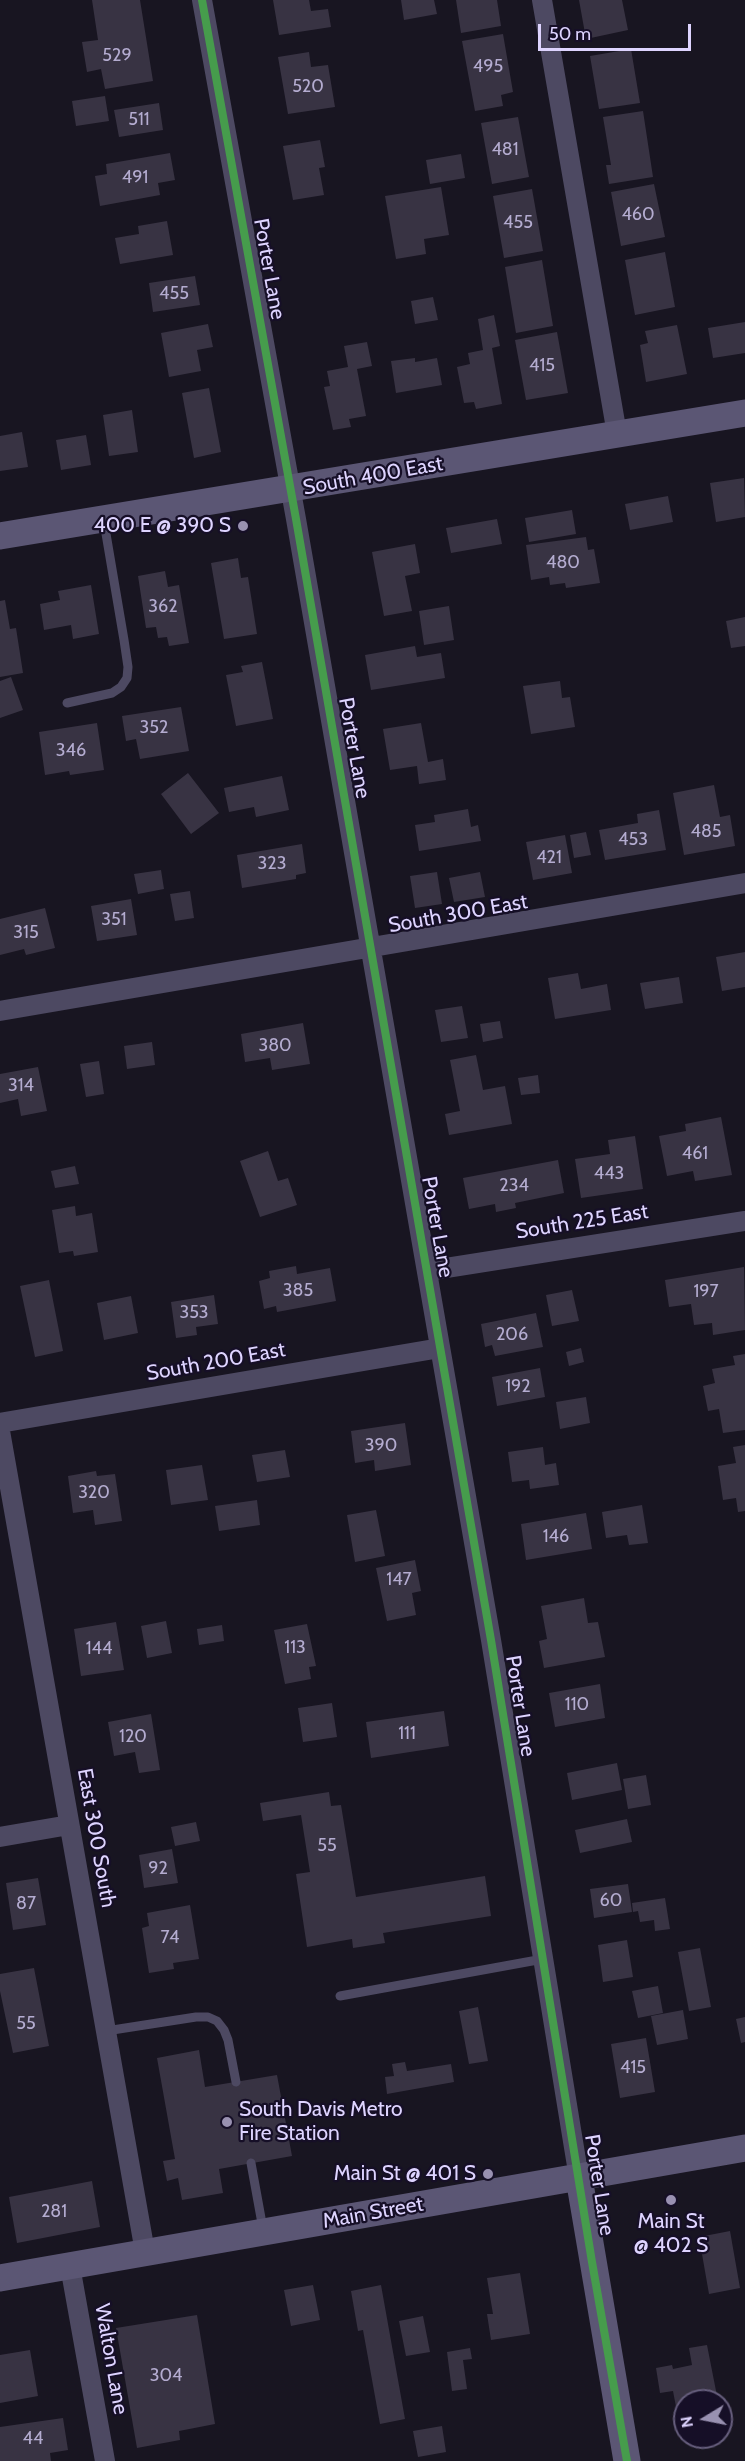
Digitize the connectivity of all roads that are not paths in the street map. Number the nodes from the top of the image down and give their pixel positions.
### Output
1 (202, 0) edge
2 (542, 0) edge
3 (745, 412) edge
4 (617, 434) junction
5 (291, 489) junction
6 (104, 519) junction
7 (0, 536) edge
8 (67, 703) dead end
9 (745, 883) edge
10 (370, 947) junction
11 (0, 1011) edge
12 (745, 1221) edge
13 (427, 1271) junction
14 (440, 1348) junction
15 (0, 1423) edge
16 (0, 1431) edge
17 (69, 1825) junction
18 (0, 1837) edge
19 (543, 1959) junction
20 (340, 1996) dead end
21 (106, 2031) junction
22 (236, 2082) dead end
23 (745, 2148) edge
24 (251, 2163) dead end
25 (579, 2178) junction
26 (263, 2232) junction
27 (145, 2252) junction
28 (70, 2266) junction
29 (0, 2278) edge
30 (105, 2461) edge
31 (627, 2461) edge

1 - 5 street, Porter Lane
2 - 4 street
3 - 4 street, South 400 East
4 - 5 street, South 400 East
5 - 6 street, South 400 East
5 - 10 street, Porter Lane
6 - 7 street, South 400 East
6 - 8 lane
9 - 10 street, South 300 East
10 - 11 street, South 300 East
10 - 13 street, Porter Lane
12 - 13 street, South 225 East
13 - 14 street, Porter Lane
14 - 15 street, South 200 East
14 - 19 street, Porter Lane
16 - 17 street, East 300 South
17 - 18 street
17 - 21 street, East 300 South
19 - 20 lane
19 - 25 street, Porter Lane
21 - 22 lane
21 - 27 street, East 300 South
23 - 25 street, Main Street
24 - 26 lane
25 - 26 street, Main Street
25 - 31 street, Porter Lane
26 - 27 street, Main Street
27 - 28 street, Main Street
28 - 29 street, Main Street
28 - 30 street, Walton Lane

